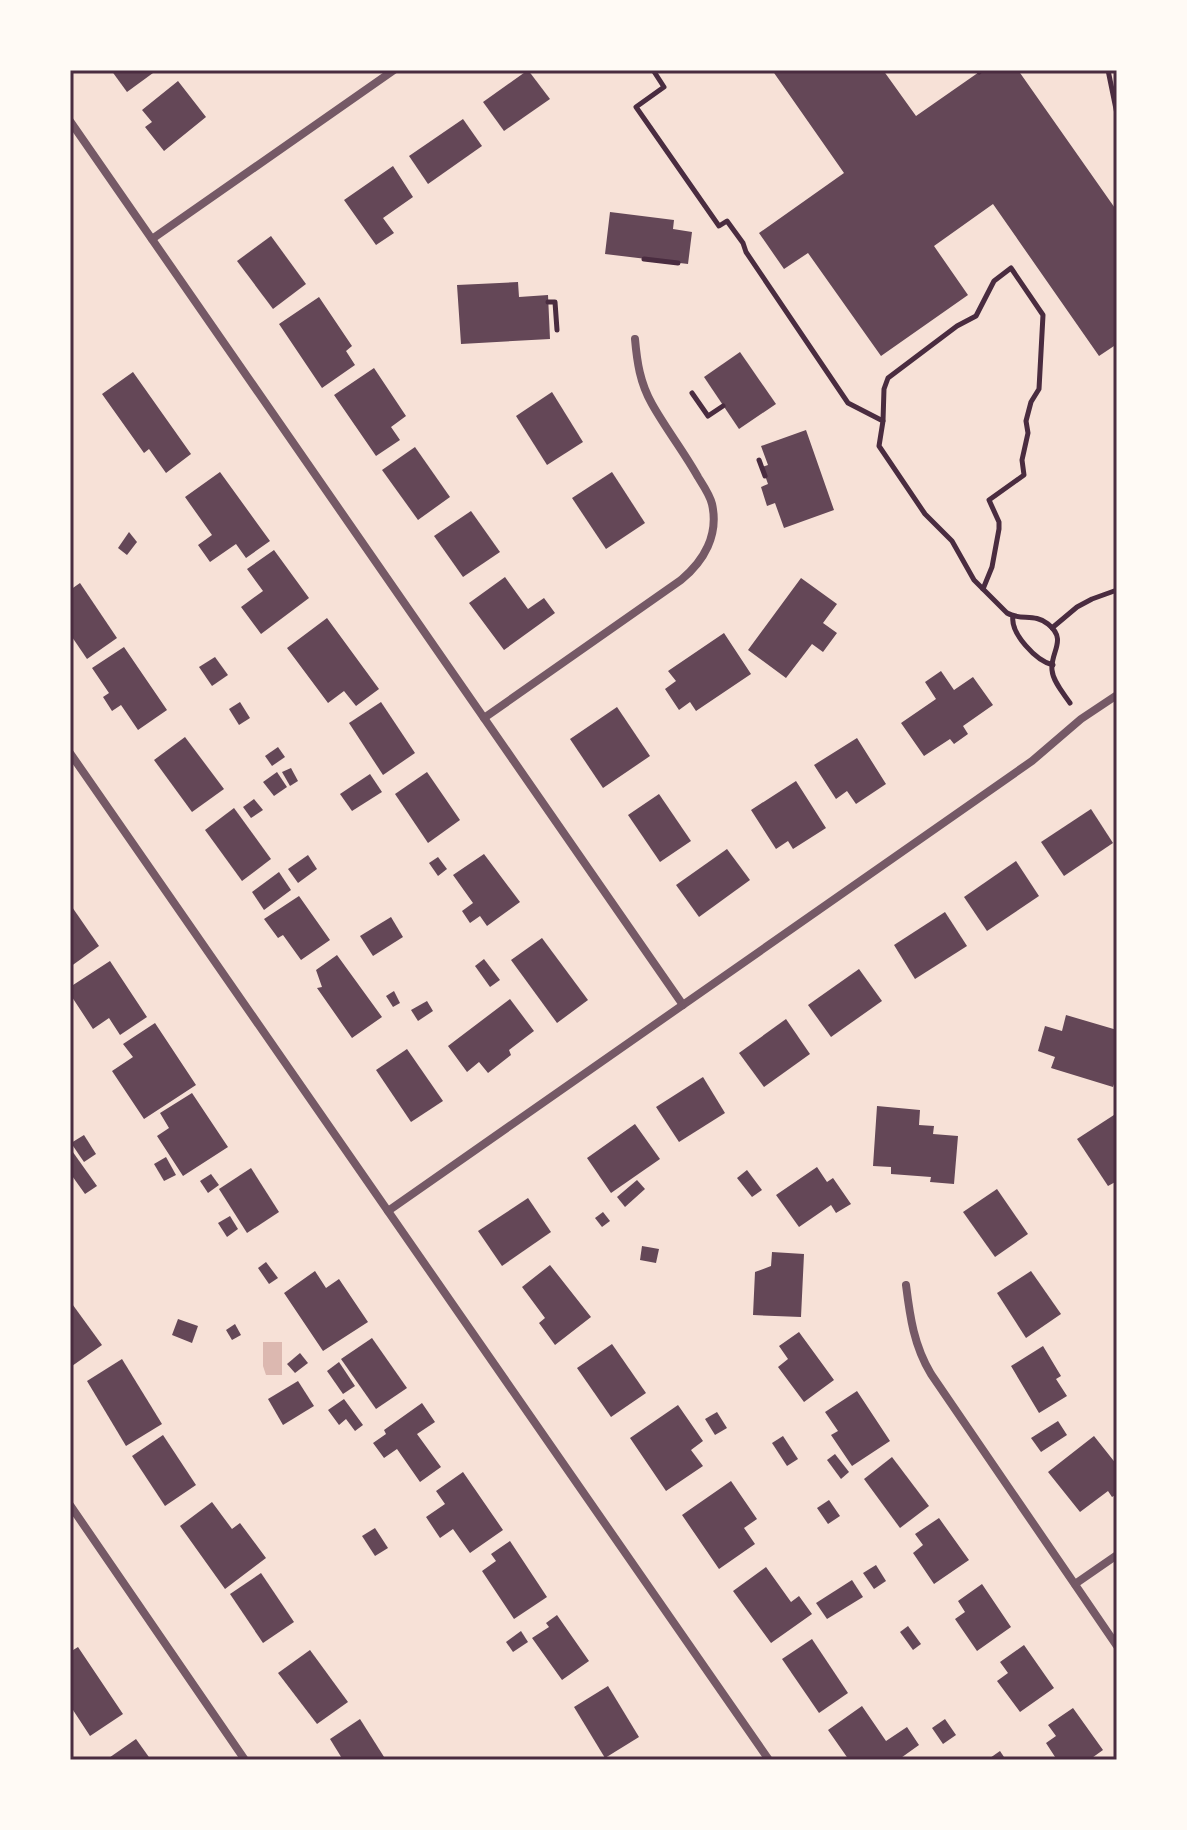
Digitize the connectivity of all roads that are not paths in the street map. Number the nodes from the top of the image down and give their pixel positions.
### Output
1 (394, 70) edge
2 (70, 121) edge
3 (152, 239) junction
4 (635, 339) dead end
5 (1117, 695) edge
6 (484, 718) junction
7 (70, 753) edge
8 (683, 1005) junction
9 (388, 1211) junction
10 (906, 1285) dead end
11 (70, 1505) edge
12 (1117, 1555) edge
13 (1075, 1584) junction
14 (1117, 1646) edge
15 (245, 1760) edge
16 (769, 1760) edge

1 - 3 street
2 - 3 street
3 - 6 street
4 - 6 street
5 - 8 street
6 - 8 street
7 - 9 street
8 - 9 street
9 - 16 street
10 - 13 street
11 - 15 street
12 - 13 street
13 - 14 street

